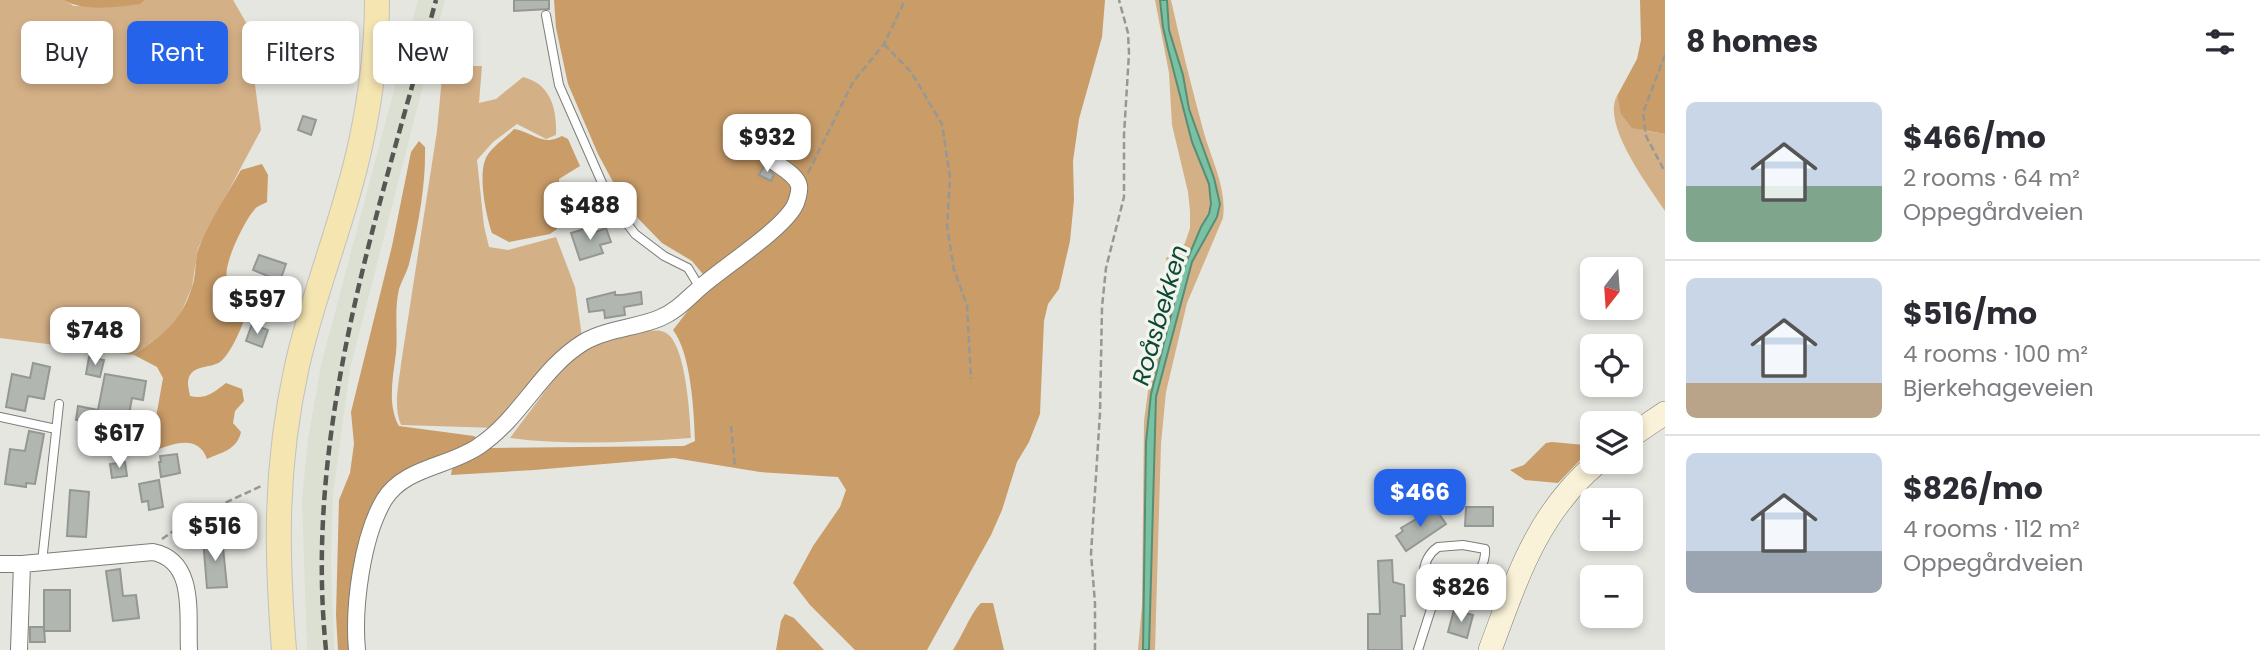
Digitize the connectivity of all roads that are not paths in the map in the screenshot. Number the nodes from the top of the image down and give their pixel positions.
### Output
1 (377, 0) edge
2 (546, 15) dead end
3 (774, 161) dead end
4 (700, 288) junction
5 (59, 404) dead end
6 (1665, 412) edge
7 (0, 417) edge
8 (1643, 428) edge
9 (56, 429) junction
10 (1585, 474) edge
11 (42, 562) junction
12 (0, 564) edge
13 (22, 565) junction
14 (1432, 606) junction
15 (19, 650) edge
16 (189, 650) edge
17 (284, 650) edge
18 (357, 650) edge
19 (1418, 650) edge
20 (1490, 650) edge

1 - 17 main road
2 - 4 lane
3 - 4 street
4 - 18 street
5 - 9 lane
6 - 8 main road
7 - 9 lane
9 - 11 lane
10 - 20 main road
11 - 13 street
11 - 16 street
12 - 13 street
13 - 15 street
14 - 14 lane
14 - 19 lane

